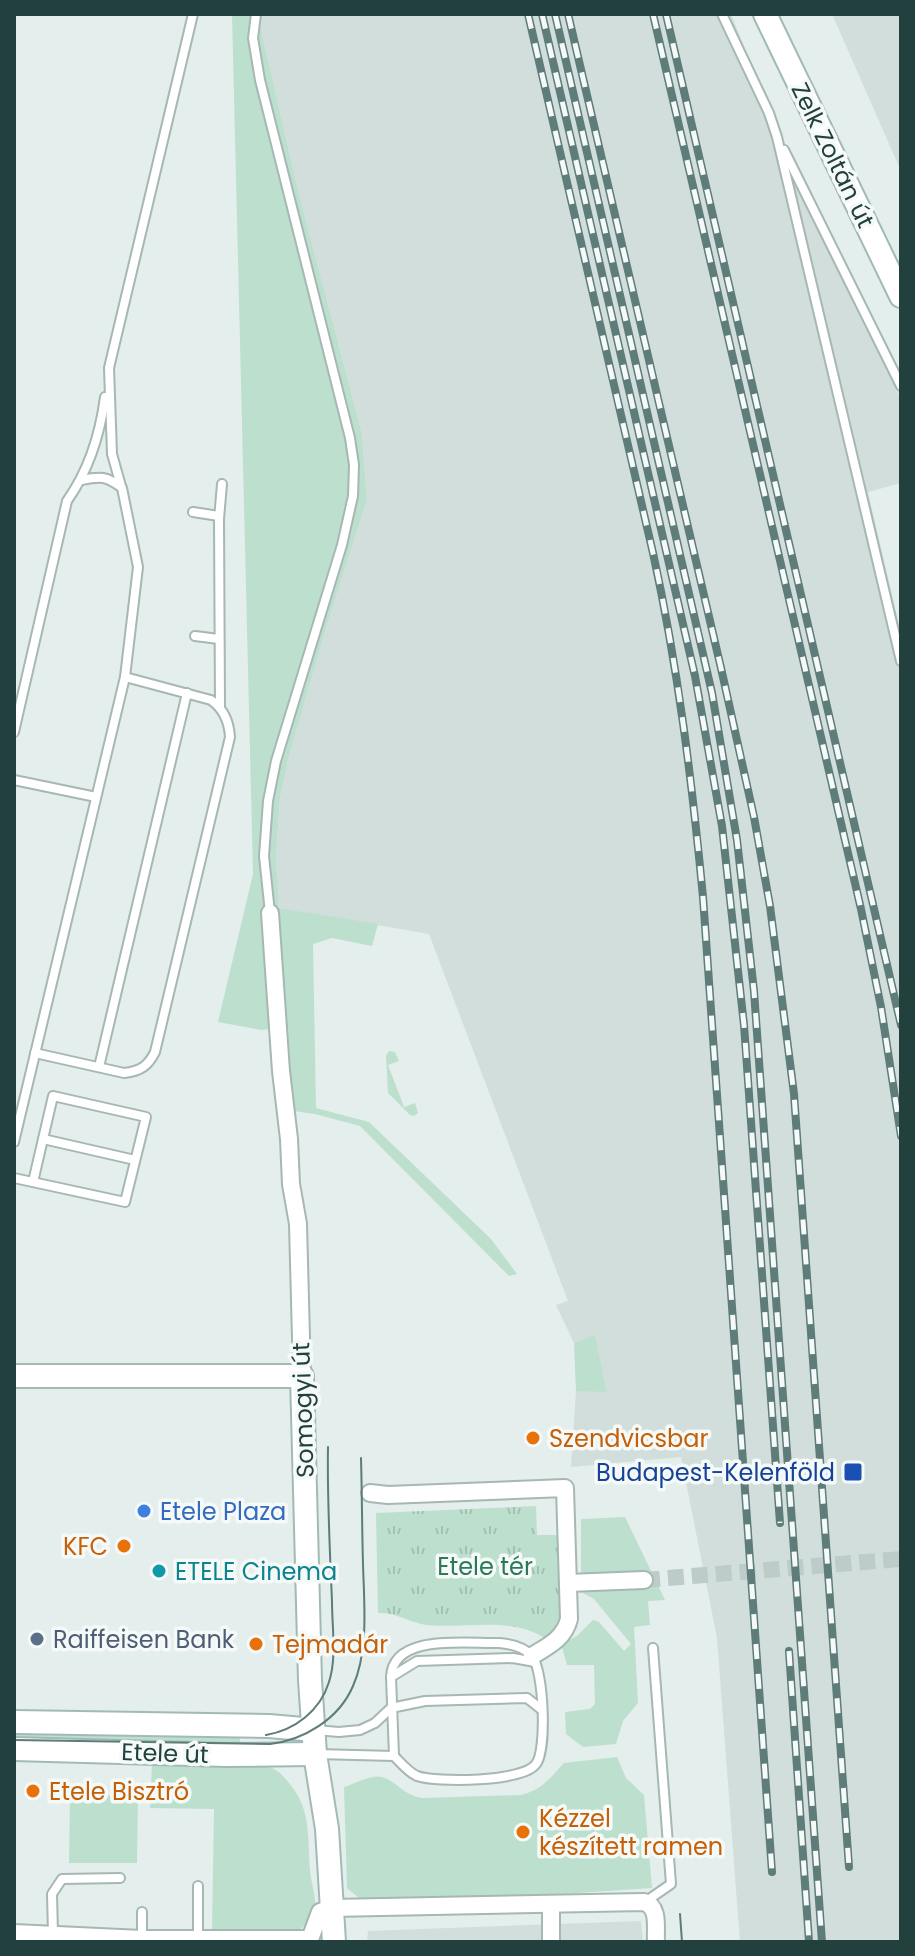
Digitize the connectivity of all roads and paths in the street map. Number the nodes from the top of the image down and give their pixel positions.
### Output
1 (193, 14) edge
2 (256, 14) edge
3 (722, 14) edge
4 (765, 14) edge
5 (777, 137) junction
6 (901, 296) edge
7 (109, 368) junction
8 (901, 386) edge
9 (82, 480) junction
10 (222, 484) dead end
11 (122, 488) junction
12 (193, 512) dead end
13 (219, 516) junction
14 (195, 636) dead end
15 (219, 639) junction
16 (901, 661) edge
17 (125, 677) junction
18 (187, 693) junction
19 (220, 706) junction
20 (14, 732) edge
21 (14, 780) edge
22 (96, 797) junction
23 (270, 913) joint
24 (35, 1053) junction
25 (99, 1067) junction
26 (43, 1139) junction
27 (14, 1142) edge
28 (135, 1160) junction
29 (14, 1178) edge
30 (33, 1182) junction
31 (14, 1376) edge
32 (302, 1376) junction
33 (370, 1493) dead end
34 (644, 1580) tunnel mouth
35 (568, 1583) junction
36 (653, 1648) dead end
37 (534, 1659) junction
38 (391, 1677) junction
39 (310, 1680) junction
40 (391, 1708) junction
41 (541, 1709) junction
42 (14, 1722) edge
43 (269, 1726) junction
44 (314, 1730) junction
45 (14, 1749) edge
46 (315, 1754) junction
47 (394, 1756) junction
48 (120, 1878) dead end
49 (198, 1886) dead end
50 (644, 1902) junction
51 (551, 1906) junction
52 (331, 1908) junction
53 (142, 1912) dead end
54 (14, 1933) edge
55 (53, 1934) junction
56 (142, 1939) junction
57 (198, 1939) junction
58 (119, 1940) edge
59 (309, 1941) edge
60 (334, 1942) edge
61 (551, 1942) edge
62 (656, 1942) edge

1 - 7 lane
2 - 23 lane
3 - 5 lane
4 - 6 main road, Zelk Zoltán út
5 - 8 lane
5 - 16 lane
7 - 9 lane
7 - 11 lane
9 - 11 lane
9 - 20 lane
10 - 13 lane
11 - 17 lane
12 - 13 lane
13 - 15 lane
14 - 15 lane
15 - 19 lane
17 - 18 lane
17 - 22 lane
18 - 19 lane
18 - 25 lane
19 - 25 lane
21 - 22 lane
22 - 24 lane
23 - 32 street, Somogyi út
24 - 25 lane
24 - 27 lane
26 - 28 lane
26 - 28 lane
26 - 30 lane
28 - 30 lane
29 - 30 lane
31 - 32 main road
32 - 39 main road, Somogyi út
33 - 35 street
34 - 35 street
35 - 37 street
36 - 50 lane
37 - 38 lane
37 - 38 lane
37 - 41 lane
38 - 40 lane
39 - 43 main road
39 - 44 main road, Somogyi út
40 - 41 lane
40 - 44 lane
40 - 47 lane
41 - 47 lane
42 - 43 main road, Etele út
43 - 44 main road, Etele út
44 - 46 main road, Somogyi út
45 - 46 main road, Etele út
46 - 47 lane
46 - 52 main road, Somogyi út
48 - 55 lane
49 - 57 lane
50 - 51 street
50 - 62 street
51 - 52 street
51 - 61 street
52 - 59 street
52 - 60 main road, Somogyi út
53 - 56 lane
54 - 55 street
55 - 58 street
56 - 57 street
56 - 58 street
57 - 59 street

